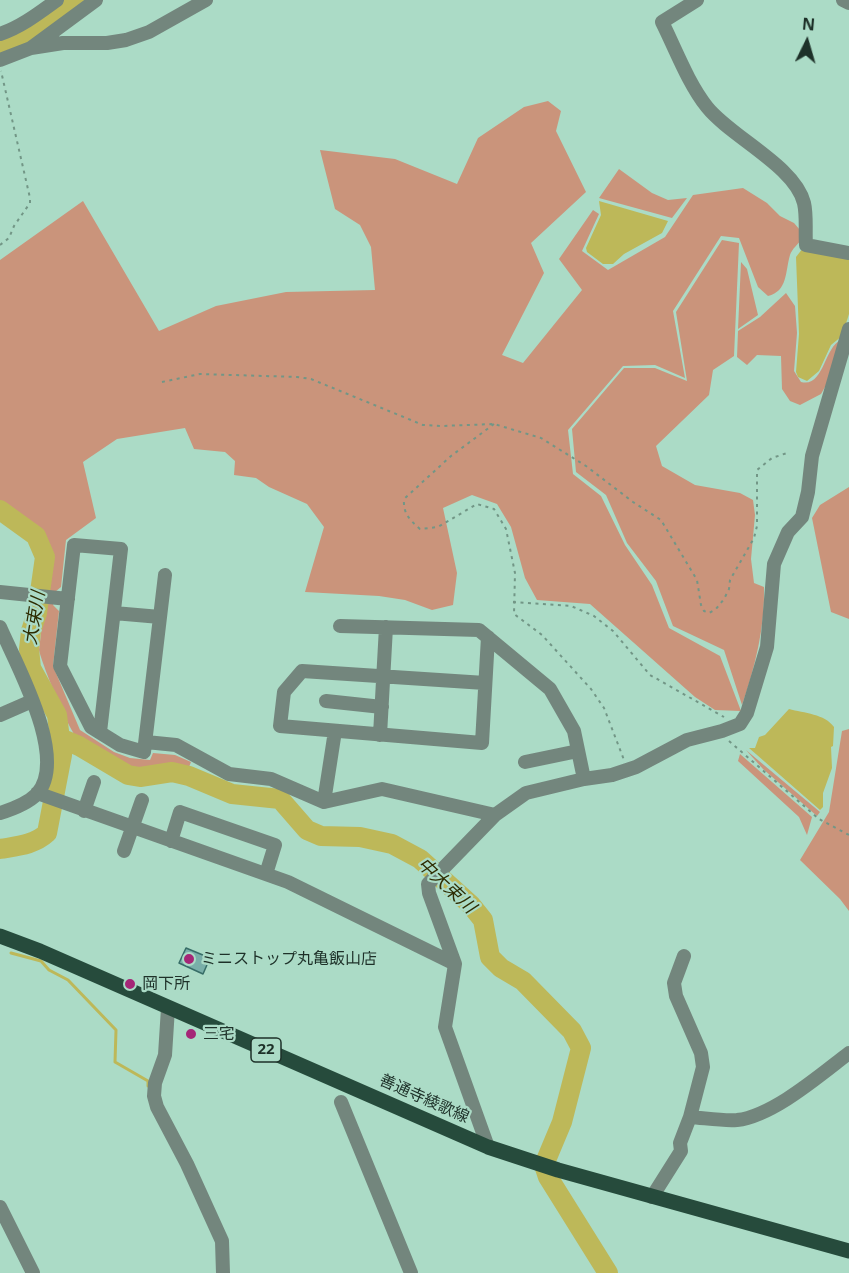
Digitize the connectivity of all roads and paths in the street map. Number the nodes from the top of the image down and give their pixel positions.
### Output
1 (57, 0) edge
2 (96, 0) edge
3 (206, 0) edge
4 (697, 0) edge
5 (843, 0) edge
6 (849, 3) edge
7 (2, 34) edge
8 (31, 48) junction
9 (4, 60) edge
10 (0, 245) edge
11 (849, 253) edge
12 (849, 329) edge
13 (162, 382) dead end
14 (494, 424) junction
15 (787, 453) dead end
16 (165, 574) dead end
17 (0, 592) edge
18 (61, 598) junction
19 (513, 602) junction
20 (114, 613) junction
21 (160, 617) junction
22 (340, 626) dead end
23 (0, 627) edge
24 (386, 627) junction
25 (488, 637) junction
26 (6, 659) edge
27 (384, 675) junction
28 (485, 683) junction
29 (32, 701) junction
30 (326, 701) dead end
31 (382, 707) junction
32 (0, 715) edge
33 (740, 724) junction
34 (335, 731) junction
35 (100, 732) junction
36 (717, 732) junction
37 (380, 735) junction
38 (146, 742) junction
39 (578, 751) junction
40 (525, 762) dead end
41 (629, 770) junction
42 (584, 779) junction
43 (94, 782) dead end
44 (41, 795) junction
45 (142, 800) dead end
46 (324, 802) junction
47 (84, 811) junction
48 (0, 813) edge
49 (495, 815) junction
50 (132, 827) junction
51 (849, 835) edge
52 (171, 841) junction
53 (124, 851) dead end
54 (266, 874) junction
55 (0, 936) edge
56 (684, 956) dead end
57 (455, 964) junction
58 (168, 1008) junction
59 (849, 1053) edge
60 (341, 1102) dead end
61 (690, 1117) junction
62 (488, 1147) junction
63 (652, 1197) junction
64 (0, 1207) edge
65 (849, 1251) edge
66 (33, 1273) edge
67 (224, 1273) edge
68 (411, 1273) edge

1 - 7 street
2 - 8 street
3 - 8 street
4 - 11 street
5 - 6 street
7 - 9 street
8 - 9 street
9 - 10 path
12 - 33 street
13 - 14 path
14 - 15 path
14 - 19 path
16 - 21 street
17 - 18 street
18 - 20 street
18 - 35 street
19 - 33 path
19 - 41 path
20 - 21 street
20 - 35 street
21 - 38 street
22 - 24 street
23 - 26 street
24 - 25 street
24 - 27 street
25 - 28 street
25 - 39 street
26 - 29 street
27 - 28 street
27 - 31 street
27 - 34 street
28 - 37 street
29 - 32 street
29 - 44 street
30 - 31 street
31 - 37 street
33 - 36 street
34 - 37 street
34 - 46 street
35 - 38 street
36 - 41 street
36 - 51 path
38 - 46 street
39 - 40 street
39 - 42 street
41 - 42 street
42 - 49 street
43 - 47 street
44 - 47 street
44 - 48 street
45 - 50 street
46 - 49 street
47 - 50 street
49 - 57 street
50 - 52 street
50 - 53 street
52 - 54 street
52 - 54 street
54 - 57 street
55 - 58 main road, 善通寺綾歌線 / 22
56 - 61 street
57 - 62 street
58 - 62 main road, 善通寺綾歌線 / 22
58 - 67 street
59 - 61 street
60 - 68 street
61 - 63 street
62 - 63 main road, 善通寺綾歌線 / 22
63 - 65 main road, 善通寺綾歌線 / 22
64 - 66 street

